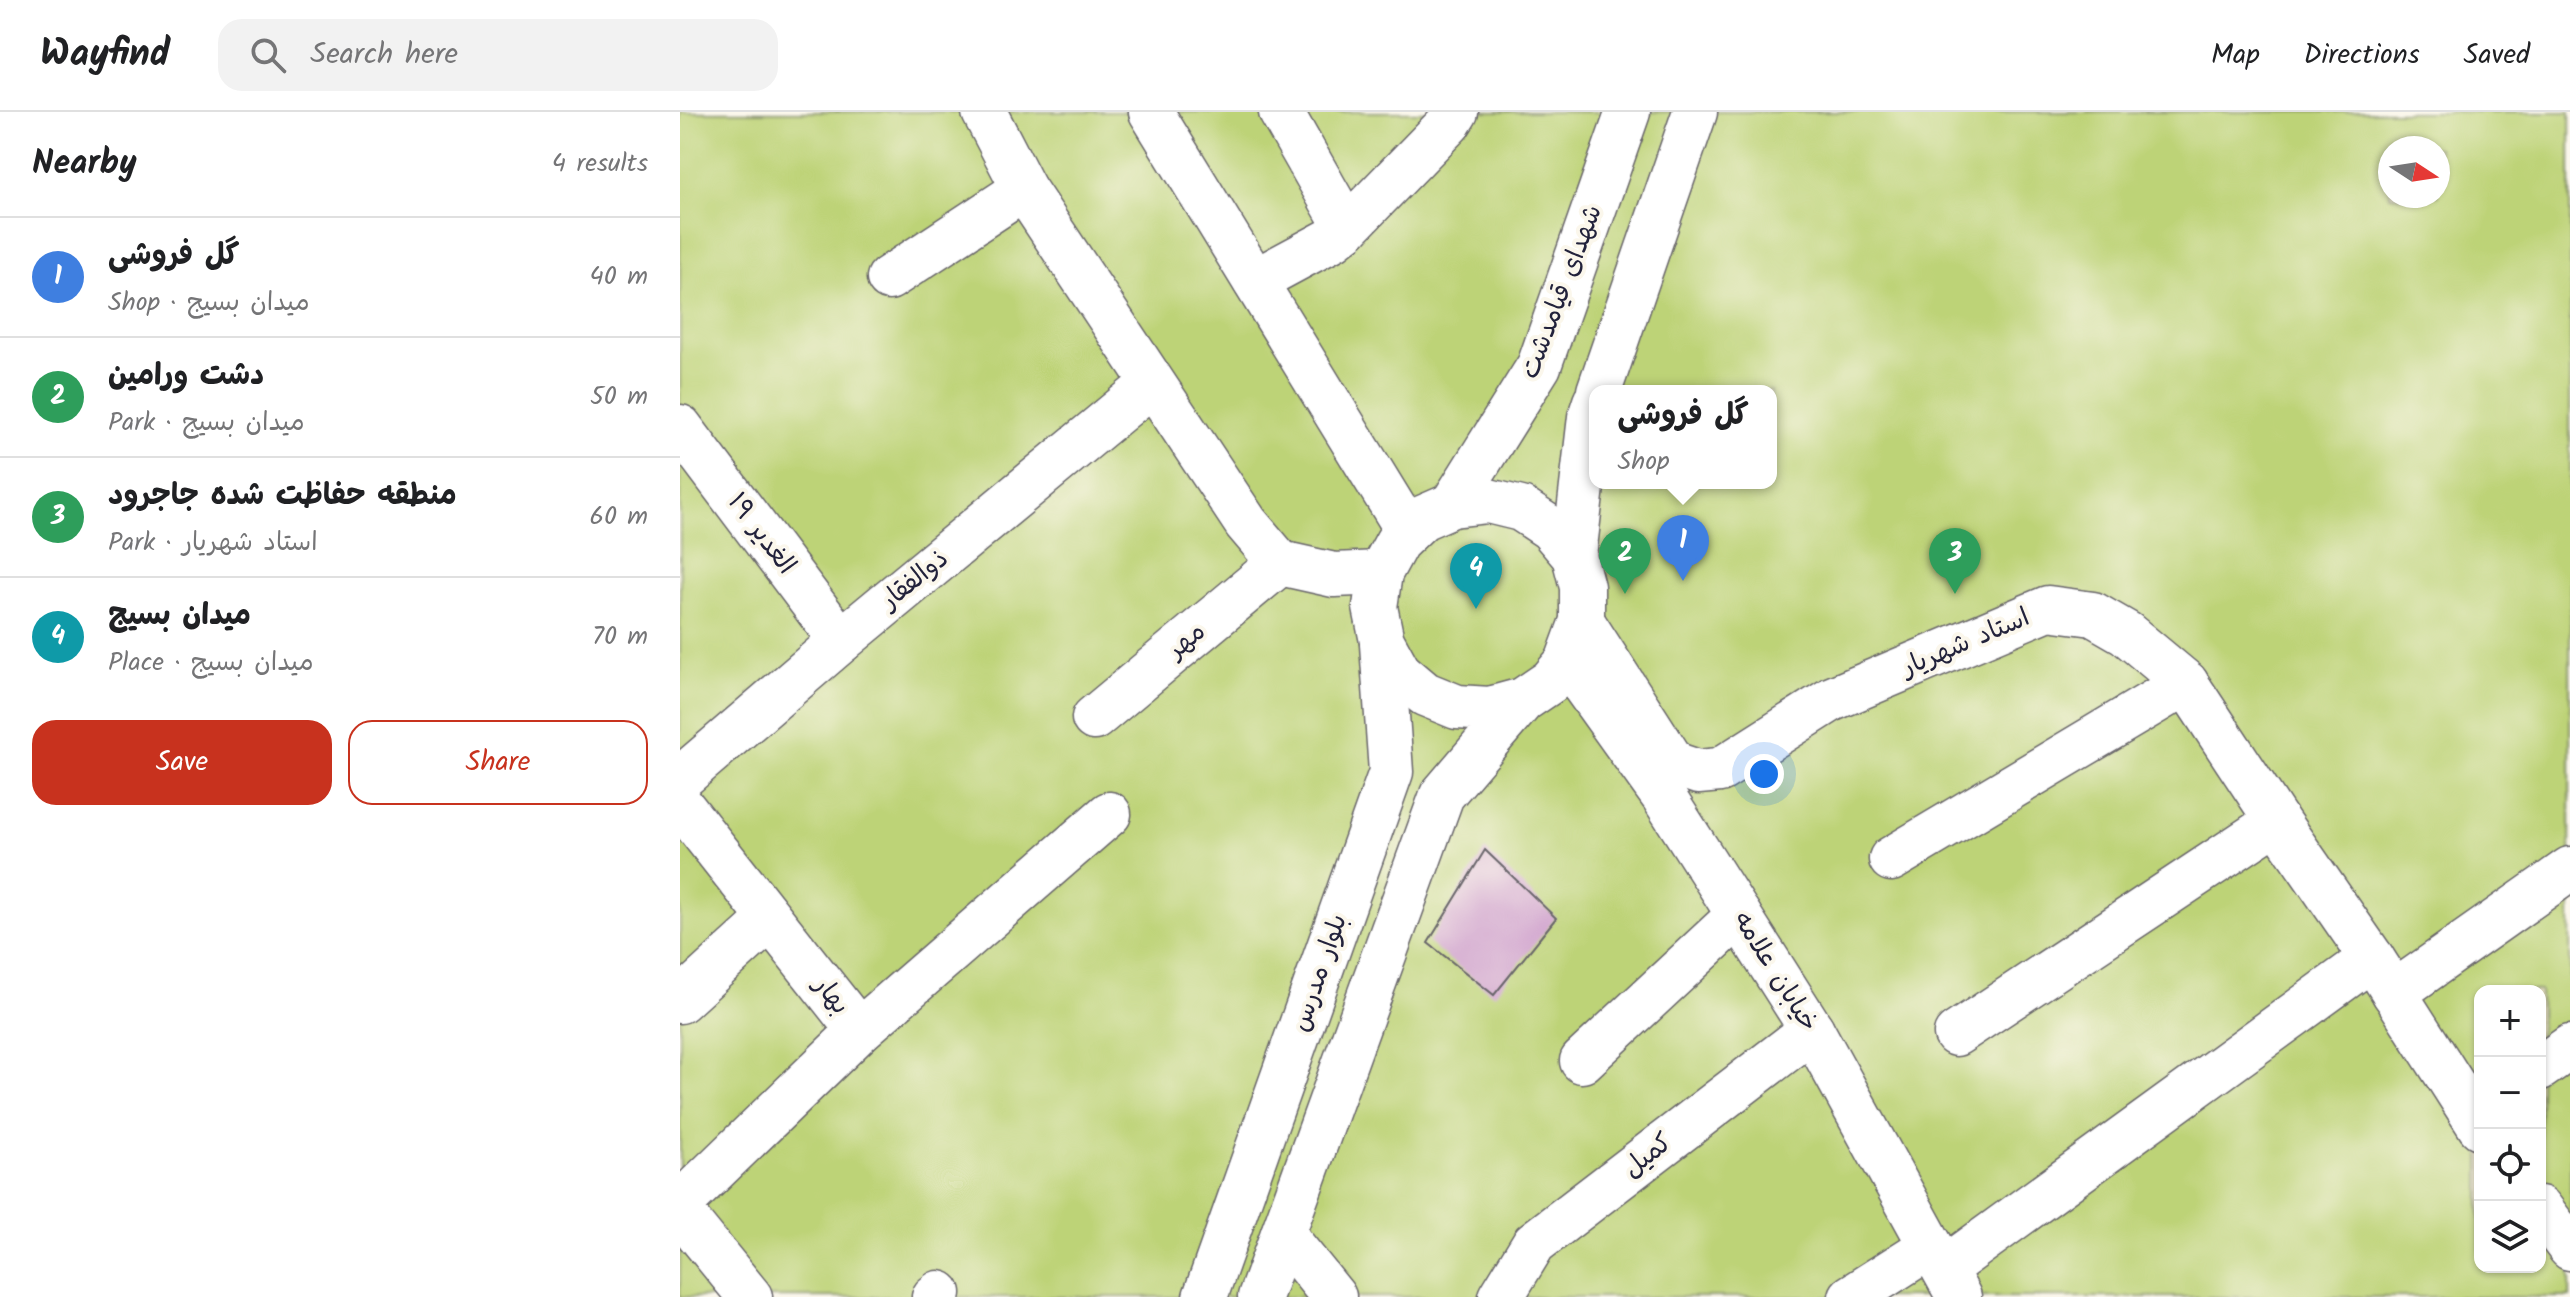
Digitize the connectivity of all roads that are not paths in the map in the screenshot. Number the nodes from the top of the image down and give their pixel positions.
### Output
1 (984, 112) edge
2 (1151, 112) edge
3 (1281, 112) edge
4 (1456, 112) edge
5 (1628, 112) edge
6 (1695, 112) edge
7 (1024, 189) junction
8 (1347, 228) junction
9 (889, 278) dead end
10 (1255, 281) junction
11 (1152, 384) junction
12 (1601, 385) edge
13 (1589, 426) edge
14 (680, 427) edge
15 (1452, 505) junction
16 (1408, 531) junction
17 (1574, 556) junction
18 (1280, 563) junction
19 (1380, 573) junction
20 (1582, 621) junction
21 (841, 641) junction
22 (1382, 641) junction
23 (1567, 662) junction
24 (2186, 683) junction
25 (1523, 700) junction
26 (1094, 718) dead end
27 (684, 775) edge
28 (1109, 814) dead end
29 (2277, 821) junction
30 (1891, 859) dead end
31 (2570, 869) edge
32 (1739, 915) junction
33 (770, 919) junction
34 (2383, 975) junction
35 (680, 1001) edge
36 (1812, 1030) junction
37 (859, 1031) junction
38 (1956, 1034) dead end
39 (2570, 1047) edge
40 (1582, 1061) dead end
41 (2546, 1064) edge
42 (2474, 1112) edge
43 (680, 1204) edge
44 (680, 1211) edge
45 (2546, 1216) edge
46 (1283, 1234) junction
47 (2570, 1248) edge
48 (1945, 1271) edge
49 (750, 1297) edge
50 (1205, 1297) edge
51 (1260, 1297) edge
52 (1334, 1297) edge
53 (1501, 1297) edge
54 (1851, 1297) edge

1 - 7 street
2 - 10 street
3 - 8 street
4 - 8 street
5 - 15 street, شهدای قیامدشت
6 - 12 street
7 - 9 street
7 - 11 street
8 - 10 street
10 - 16 street
11 - 18 street
11 - 21 street, ذوالفقار
13 - 17 street
14 - 21 street, الغدیر ۱۹
15 - 16 street
15 - 17 street
16 - 19 street
17 - 20 street
18 - 19 street
18 - 26 street, مهر
19 - 22 street
20 - 23 street
20 - 24 street, استاد شهریار
21 - 27 street, ذوالفقار
22 - 25 street
22 - 50 street, بلوار مدرس
23 - 25 street
23 - 32 street, خیابان علامه
24 - 29 street, استاد شهریار
24 - 30 street
25 - 46 street, بلوار مدرس
27 - 33 street, بهار
28 - 37 street
29 - 34 street, استاد شهریار
29 - 38 street
31 - 34 street
32 - 36 street, خیابان علامه
32 - 40 street
33 - 35 street
33 - 37 street, بهار
34 - 42 street, استاد شهریار
34 - 48 street
36 - 48 street, خیابان علامه
36 - 53 street, کمیل
37 - 43 street, بهار
39 - 41 street
44 - 49 street
45 - 47 street
46 - 51 street, بلوار مدرس
46 - 52 street
48 - 54 street

